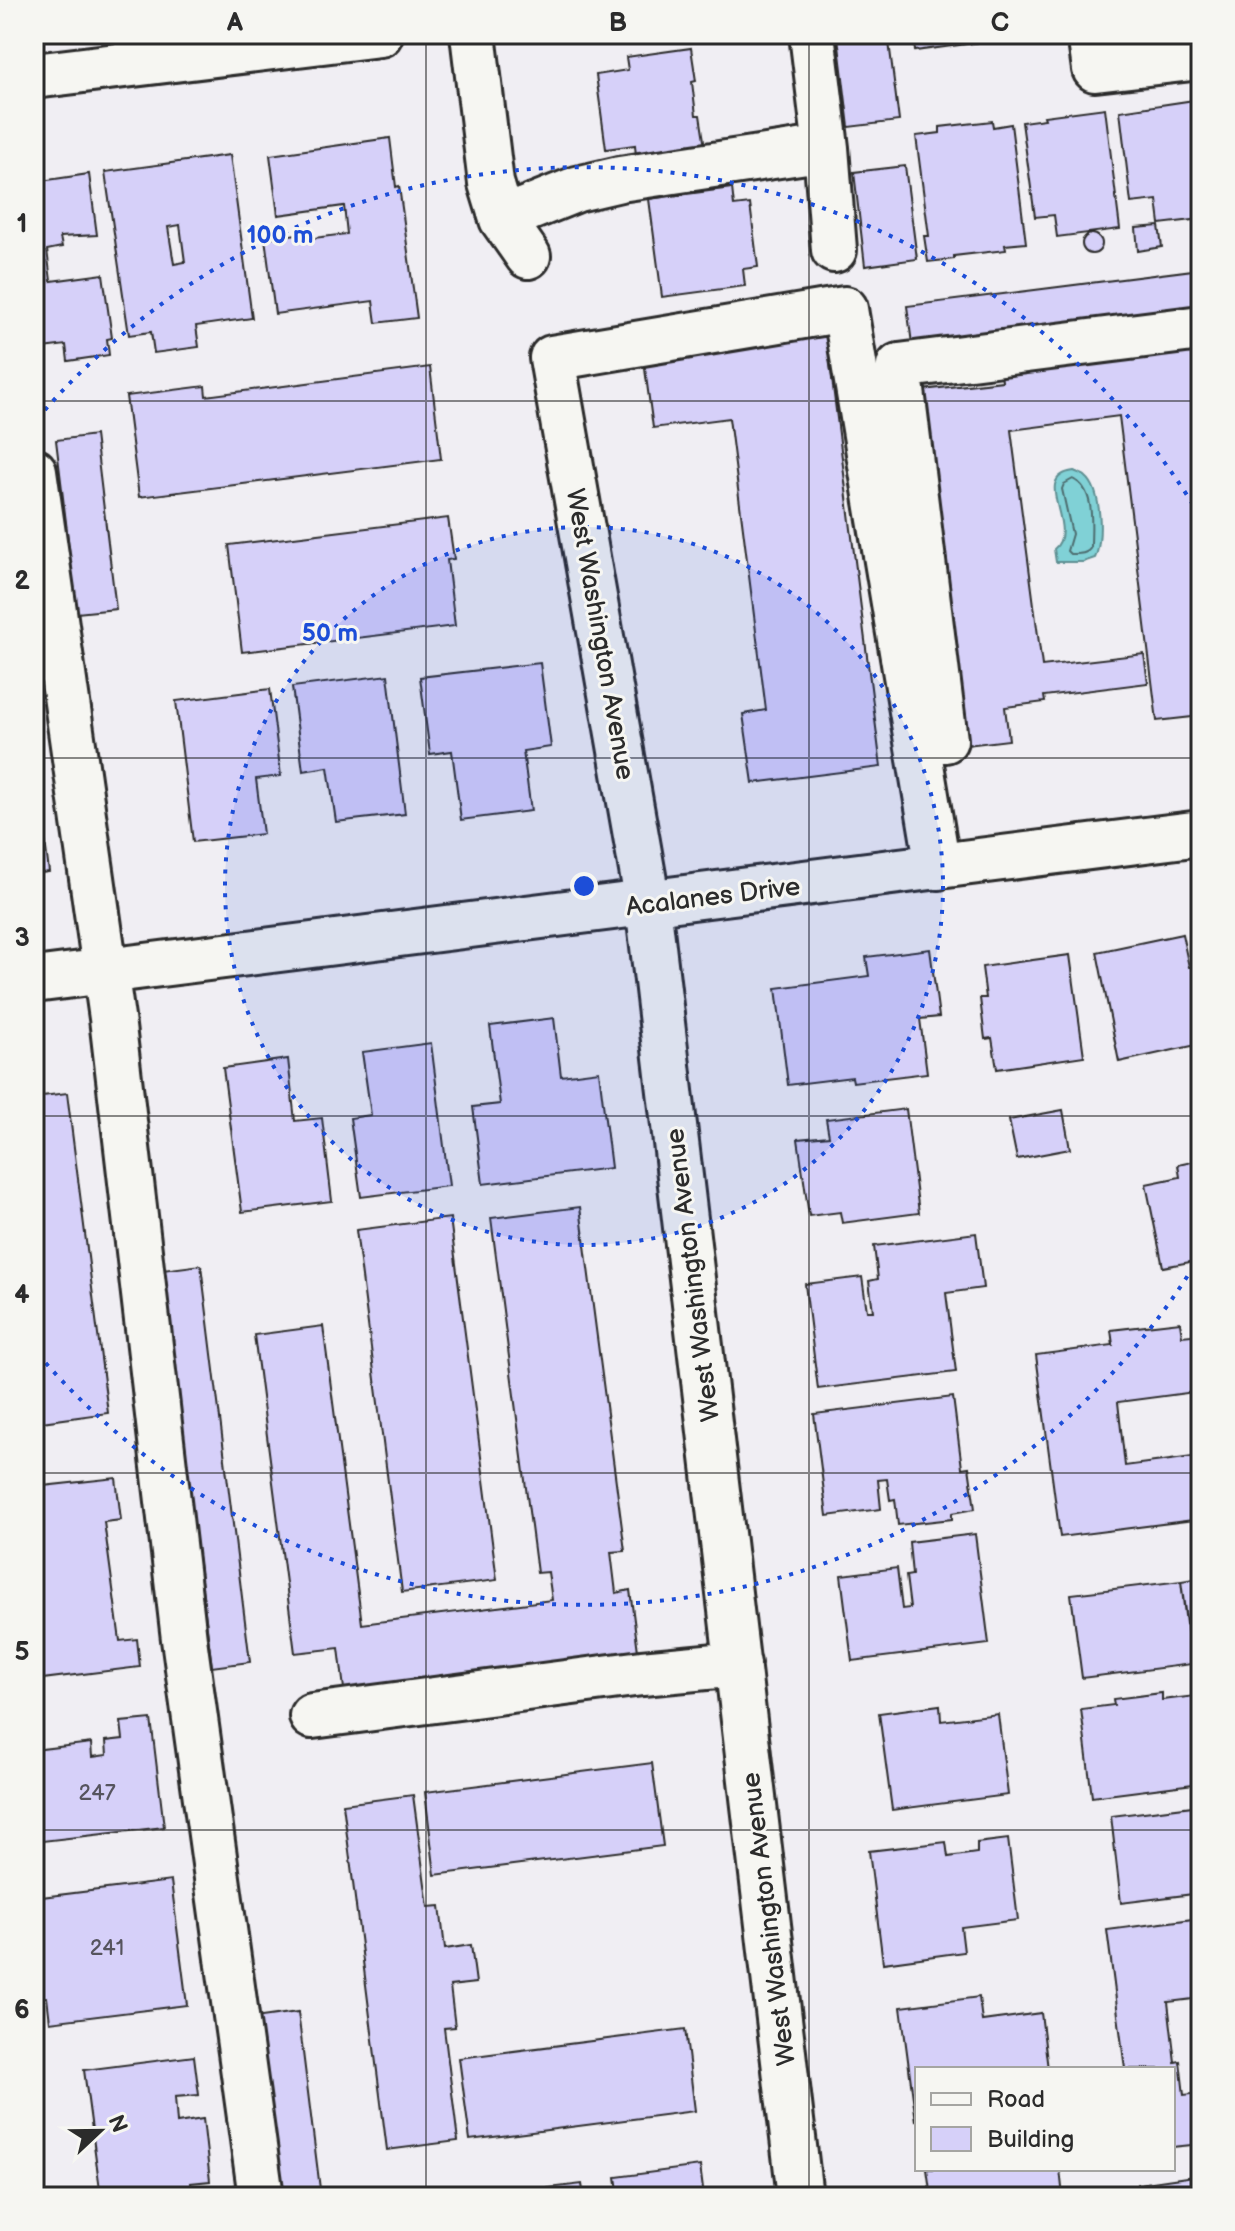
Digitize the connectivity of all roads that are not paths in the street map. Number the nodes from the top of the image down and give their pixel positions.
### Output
1 (380, 34) edge
2 (473, 34) edge
3 (812, 34) edge
4 (1090, 34) edge
5 (1201, 57) edge
6 (34, 76) edge
7 (826, 148) junction
8 (502, 219) junction
9 (834, 250) dead end
10 (528, 256) dead end
11 (1201, 330) edge
12 (34, 471) edge
13 (1201, 833) edge
14 (950, 866) junction
15 (648, 904) junction
16 (105, 971) junction
17 (34, 980) edge
18 (738, 1664) junction
19 (312, 1716) dead end
20 (261, 2197) edge
21 (800, 2197) edge

1 - 6 street
2 - 8 street
3 - 7 street
4 - 5 street
7 - 8 street
7 - 9 street
8 - 10 street
11 - 14 street
12 - 16 street
13 - 14 street, Acalanes Drive
14 - 15 street, Acalanes Drive
14 - 15 street, West Washington Avenue
15 - 16 street, Acalanes Drive
15 - 18 street, West Washington Avenue
16 - 17 street, Acalanes Drive
16 - 20 street
18 - 19 street
18 - 21 street, West Washington Avenue

